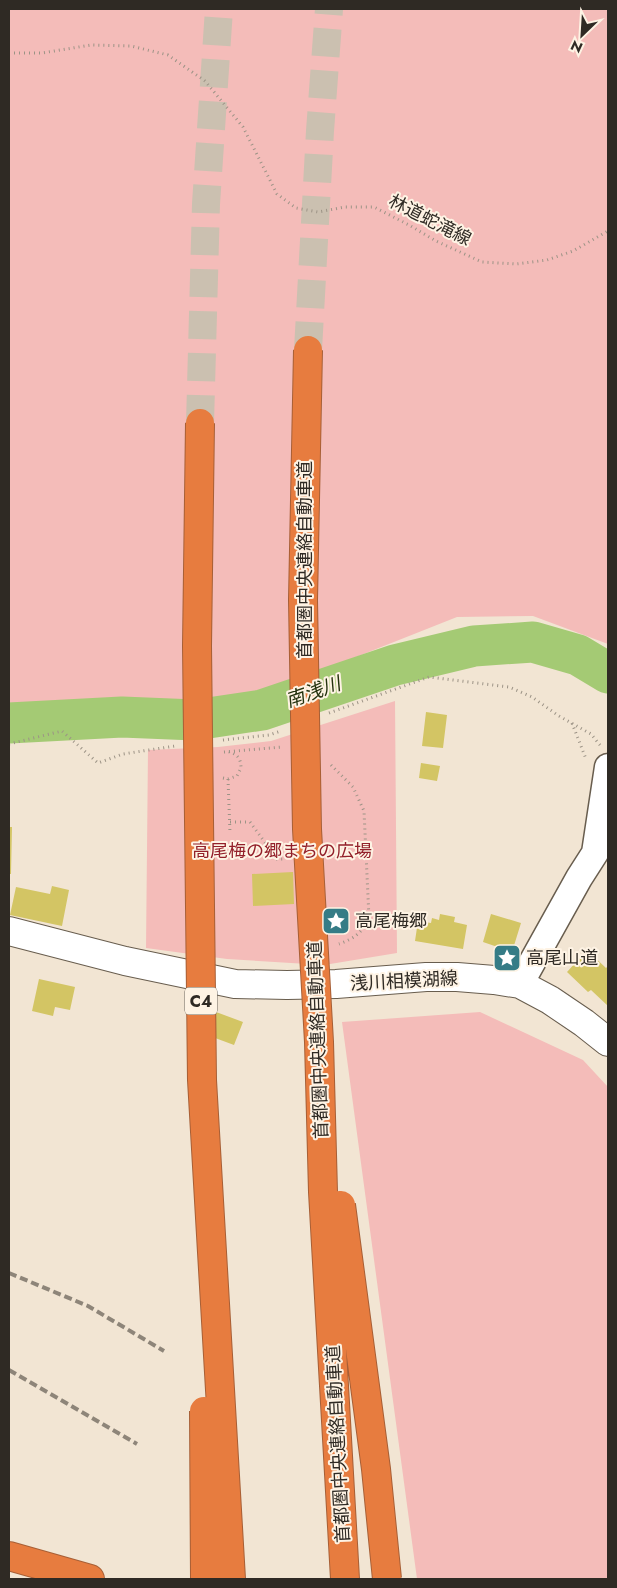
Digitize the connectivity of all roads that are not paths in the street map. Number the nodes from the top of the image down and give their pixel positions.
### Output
1 (308, 350) tunnel mouth
2 (200, 423) tunnel mouth
3 (605, 756) edge
4 (9, 931) edge
5 (520, 984) junction
6 (319, 1042) junction
7 (608, 1042) edge
8 (202, 1080) junction
9 (9, 1556) edge
10 (90, 1579) edge
11 (205, 1579) edge
12 (231, 1579) edge
13 (345, 1579) edge
14 (387, 1579) edge

1 - 6 highway, 首都圏中央連絡自動車道, bridge
2 - 8 highway, C4, bridge
3 - 5 street
4 - 5 main road, 浅川相模湖線
5 - 7 main road, 浅川相模湖線
6 - 13 highway, 首都圏中央連絡自動車道, bridge
6 - 14 highway, bridge
8 - 11 highway, bridge
8 - 12 highway, C4, bridge
9 - 10 highway

